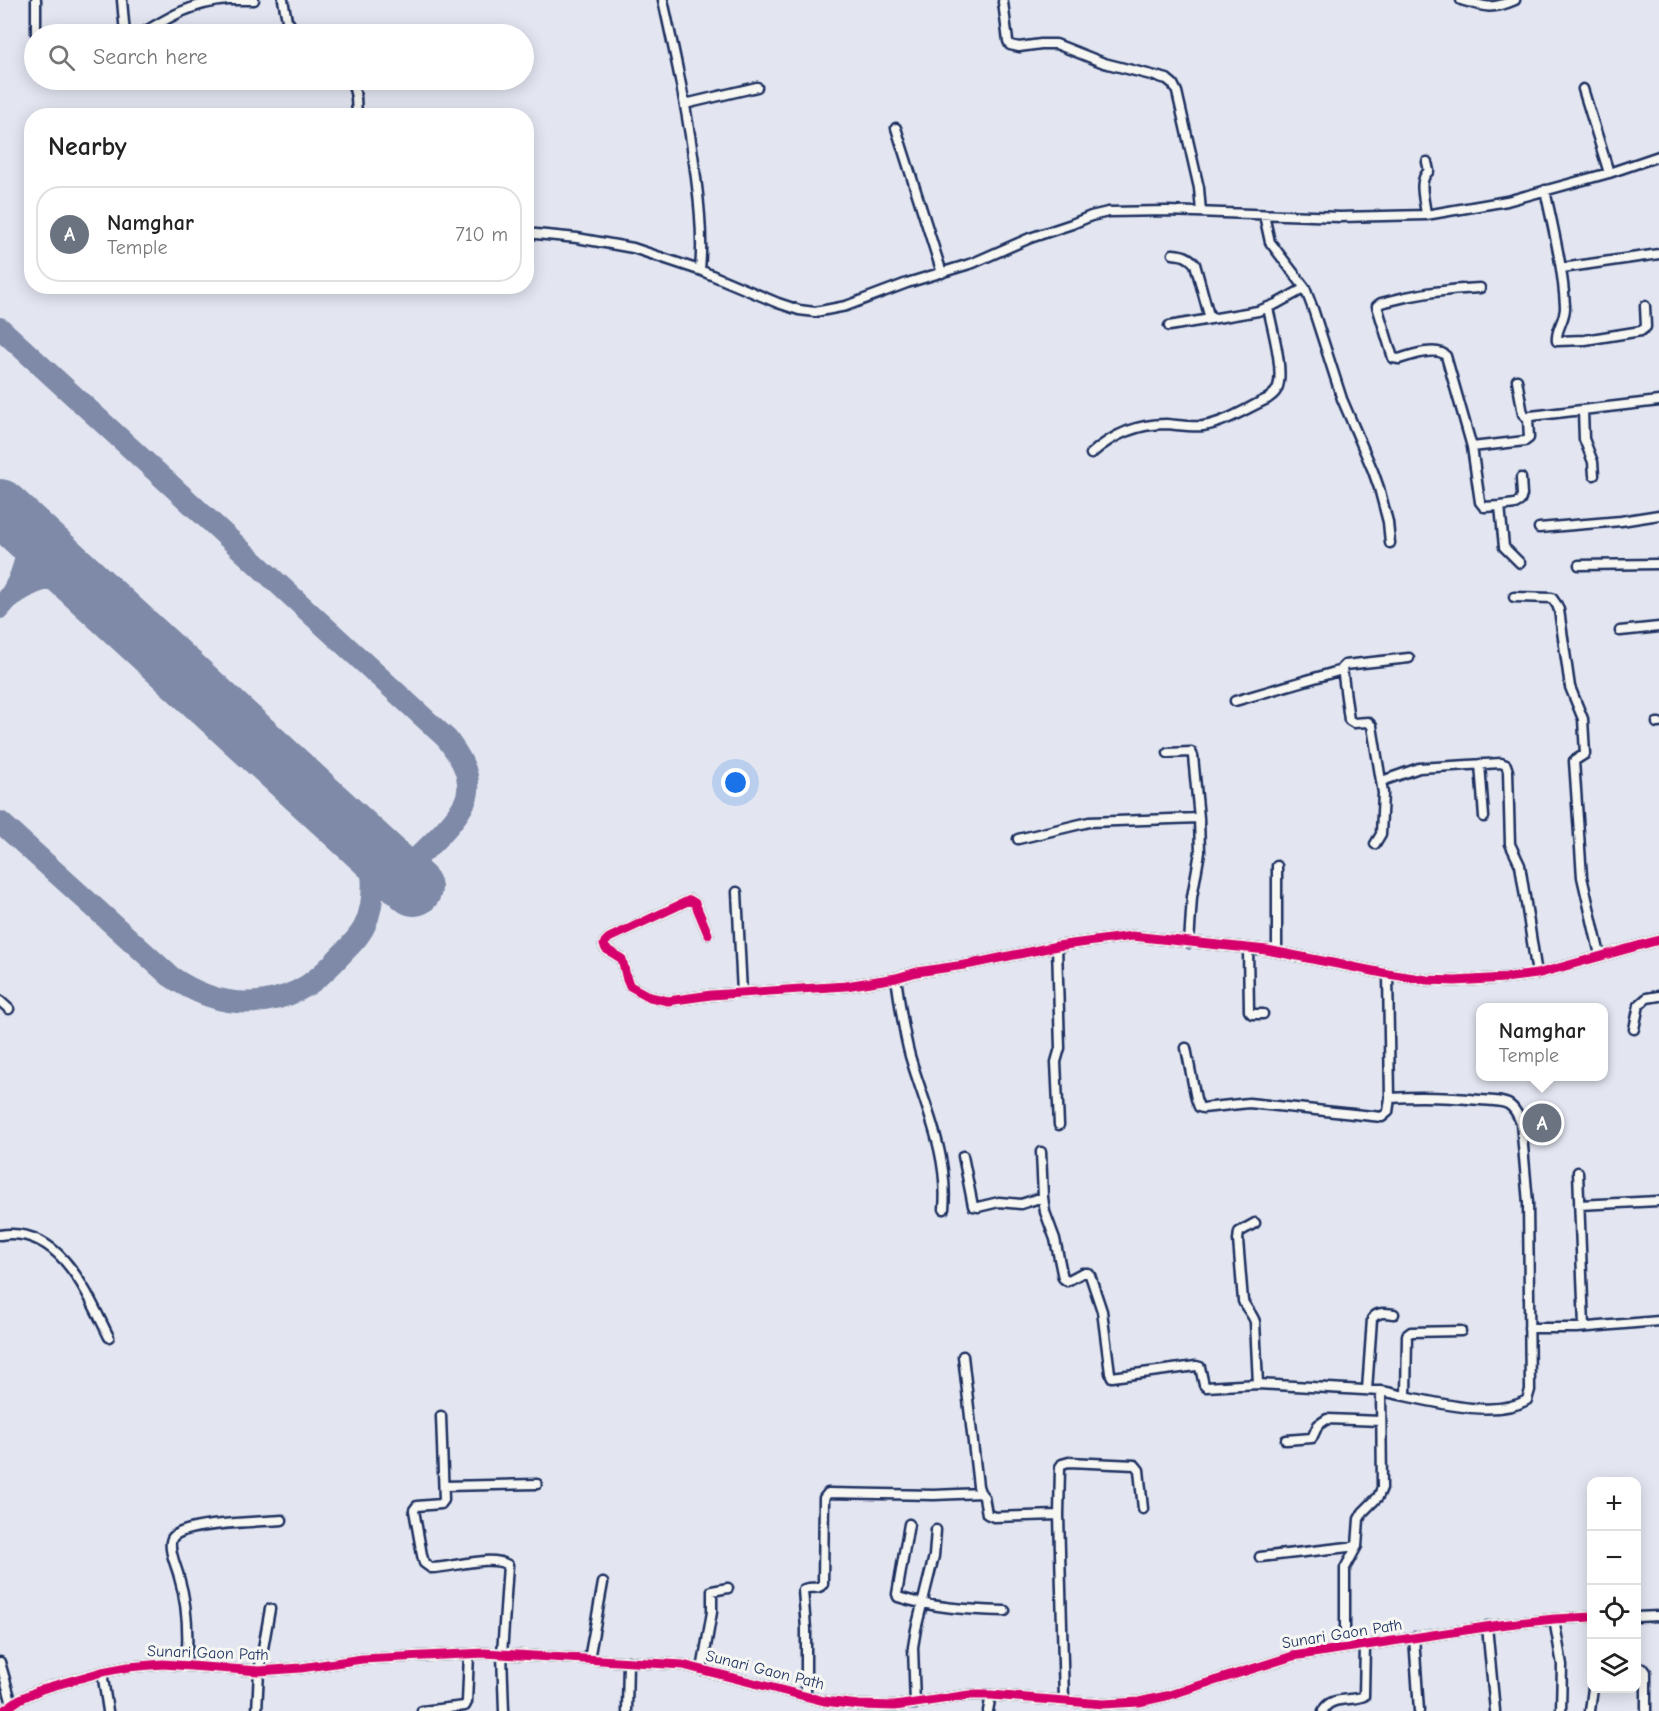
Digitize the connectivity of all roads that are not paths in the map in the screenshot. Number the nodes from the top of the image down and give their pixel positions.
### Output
1 (36, 0) edge
2 (122, 0) edge
3 (228, 0) edge
4 (254, 0) edge
5 (283, 0) edge
6 (663, 0) edge
7 (1461, 0) edge
8 (1515, 0) edge
9 (1003, 2) dead end
10 (36, 24) edge
11 (124, 24) edge
12 (158, 24) edge
13 (290, 24) edge
14 (757, 87) dead end
15 (1583, 89) dead end
16 (354, 90) edge
17 (685, 104) junction
18 (357, 108) edge
19 (896, 128) dead end
20 (1659, 156) edge
21 (1427, 162) dead end
22 (1609, 173) junction
23 (1545, 190) junction
24 (1201, 212) junction
25 (1264, 215) junction
26 (1426, 215) junction
27 (534, 234) edge
28 (1173, 254) dead end
29 (1659, 254) edge
30 (1562, 268) junction
31 (700, 270) junction
32 (942, 273) junction
33 (1305, 288) junction
34 (1480, 288) dead end
35 (1646, 306) dead end
36 (1268, 308) junction
37 (1210, 319) junction
38 (1169, 326) dead end
39 (1517, 380) dead end
40 (1659, 402) edge
41 (1583, 411) junction
42 (1528, 418) junction
43 (1473, 447) junction
44 (1091, 454) dead end
45 (1594, 475) dead end
46 (1521, 478) dead end
47 (1500, 506) junction
48 (1659, 515) edge
49 (1539, 528) dead end
50 (1390, 543) dead end
51 (1520, 563) dead end
52 (1659, 564) edge
53 (1579, 565) dead end
54 (1514, 597) dead end
55 (1659, 627) edge
56 (1620, 631) dead end
57 (1409, 658) dead end
58 (1342, 670) junction
59 (1235, 701) dead end
60 (1168, 753) dead end
61 (1480, 764) junction
62 (1382, 781) junction
63 (1484, 817) dead end
64 (1199, 818) junction
65 (1018, 839) dead end
66 (1374, 844) dead end
67 (1277, 866) dead end
68 (737, 892) dead end
69 (708, 934) dead end
70 (1659, 940) edge
71 (1189, 943) junction
72 (1057, 946) junction
73 (1248, 948) junction
74 (1277, 952) junction
75 (1600, 955) junction
76 (1388, 974) junction
77 (1537, 974) junction
78 (896, 978) junction
79 (742, 993) junction
80 (1659, 996) edge
81 (0, 1001) edge
82 (9, 1009) dead end
83 (1263, 1014) dead end
84 (1634, 1029) dead end
85 (1186, 1048) dead end
86 (1390, 1098) junction
87 (1059, 1125) dead end
88 (1041, 1152) dead end
89 (963, 1156) dead end
90 (1578, 1172) dead end
91 (1043, 1197) junction
92 (1658, 1201) edge
93 (1579, 1205) junction
94 (944, 1209) dead end
95 (1255, 1223) dead end
96 (0, 1235) edge
97 (1394, 1314) dead end
98 (1659, 1321) edge
99 (1584, 1327) junction
100 (1529, 1328) junction
101 (1461, 1331) dead end
102 (109, 1337) dead end
103 (963, 1356) dead end
104 (1258, 1384) junction
105 (1367, 1390) junction
106 (1381, 1391) junction
107 (1406, 1396) junction
108 (441, 1416) dead end
109 (1381, 1421) junction
110 (1286, 1440) dead end
111 (537, 1484) dead end
112 (444, 1486) junction
113 (981, 1493) junction
114 (1143, 1509) dead end
115 (1059, 1515) junction
116 (282, 1520) dead end
117 (909, 1524) dead end
118 (936, 1530) dead end
119 (1357, 1546) junction
120 (1260, 1557) dead end
121 (603, 1583) dead end
122 (728, 1588) dead end
123 (923, 1602) junction
124 (270, 1609) dead end
125 (1005, 1611) dead end
126 (1659, 1616) edge
127 (1587, 1617) edge
128 (1641, 1617) edge
129 (1554, 1619) junction
130 (1487, 1626) junction
131 (1414, 1637) junction
132 (1365, 1645) junction
133 (1345, 1648) junction
134 (469, 1654) junction
135 (502, 1654) junction
136 (589, 1659) junction
137 (628, 1661) junction
138 (0, 1662) edge
139 (186, 1665) junction
140 (1641, 1668) edge
141 (702, 1670) junction
142 (259, 1671) junction
143 (102, 1672) junction
144 (1592, 1693) edge
145 (991, 1695) junction
146 (806, 1696) junction
147 (1064, 1700) junction
148 (12, 1704) junction
149 (915, 1704) junction
150 (3, 1711) edge
151 (108, 1711) edge
152 (256, 1711) edge
153 (422, 1711) edge
154 (504, 1711) edge
155 (627, 1711) edge
156 (988, 1711) edge
157 (1323, 1711) edge
158 (1419, 1711) edge
159 (1495, 1711) edge
160 (1561, 1711) edge
161 (1590, 1711) edge
162 (1646, 1711) edge

1 - 10 street
2 - 11 street
3 - 4 street
3 - 12 street
5 - 13 street
6 - 17 street
7 - 8 street
9 - 24 street
14 - 17 street
15 - 22 street
16 - 18 street
17 - 31 street
19 - 32 street
20 - 22 street
21 - 26 street
22 - 23 street
23 - 26 street
23 - 30 street
24 - 25 street
24 - 32 street
25 - 26 street
25 - 33 street
27 - 31 street
28 - 37 street
29 - 30 street
30 - 35 street
31 - 32 street
33 - 36 street
33 - 50 street
34 - 43 street
36 - 37 street
36 - 44 street
37 - 38 street
39 - 42 street
40 - 41 street
41 - 42 street
41 - 45 street
42 - 43 street
43 - 47 street
46 - 47 street
47 - 51 street
48 - 49 street
52 - 53 street
54 - 75 street
55 - 56 street
57 - 58 street
58 - 59 street
58 - 62 street
60 - 64 street
61 - 62 street
61 - 63 street
61 - 77 street
62 - 66 street
64 - 65 street
64 - 71 street
67 - 74 street
68 - 79 street
69 - 79 street
70 - 75 street
71 - 72 street
71 - 73 street
72 - 78 street
72 - 87 street
73 - 74 street
73 - 83 street
74 - 76 street
75 - 77 street
76 - 77 street
76 - 86 street
78 - 79 street
78 - 94 street
80 - 84 street
81 - 82 street
85 - 86 street
86 - 100 street
88 - 91 street
89 - 91 street
90 - 93 street
91 - 104 street
92 - 93 street
93 - 99 street
95 - 104 street
96 - 102 street
97 - 105 street
98 - 99 street
99 - 100 street
100 - 107 street
101 - 107 street
103 - 113 street
104 - 105 street
105 - 106 street
106 - 107 street
106 - 109 street
108 - 112 street
109 - 110 street
109 - 119 street
111 - 112 street
112 - 135 street
113 - 115 street
113 - 146 street
114 - 115 street
115 - 147 street
116 - 139 street
117 - 123 street
118 - 123 street
119 - 120 street
119 - 133 street
121 - 136 street
122 - 141 street
123 - 125 street
123 - 149 street
124 - 142 street
126 - 128 street
127 - 129 street, Sunari Gaon Path
129 - 130 street, Sunari Gaon Path
129 - 160 street
130 - 131 street, Sunari Gaon Path
130 - 159 street
131 - 132 street, Sunari Gaon Path
131 - 158 street
132 - 133 street, Sunari Gaon Path
132 - 157 street
133 - 147 street, Sunari Gaon Path
134 - 135 street, Sunari Gaon Path
134 - 142 street, Sunari Gaon Path
134 - 153 street
135 - 136 street, Sunari Gaon Path
135 - 154 street
136 - 137 street, Sunari Gaon Path
137 - 141 street, Sunari Gaon Path
137 - 155 street
138 - 148 street
139 - 142 street, Sunari Gaon Path
139 - 143 street, Sunari Gaon Path
140 - 162 street
141 - 146 street, Sunari Gaon Path
142 - 152 street
143 - 148 street, Sunari Gaon Path
143 - 151 street
144 - 161 street
145 - 147 street, Sunari Gaon Path
145 - 149 street, Sunari Gaon Path
145 - 156 street
146 - 149 street, Sunari Gaon Path
148 - 150 street, Sunari Gaon Path

